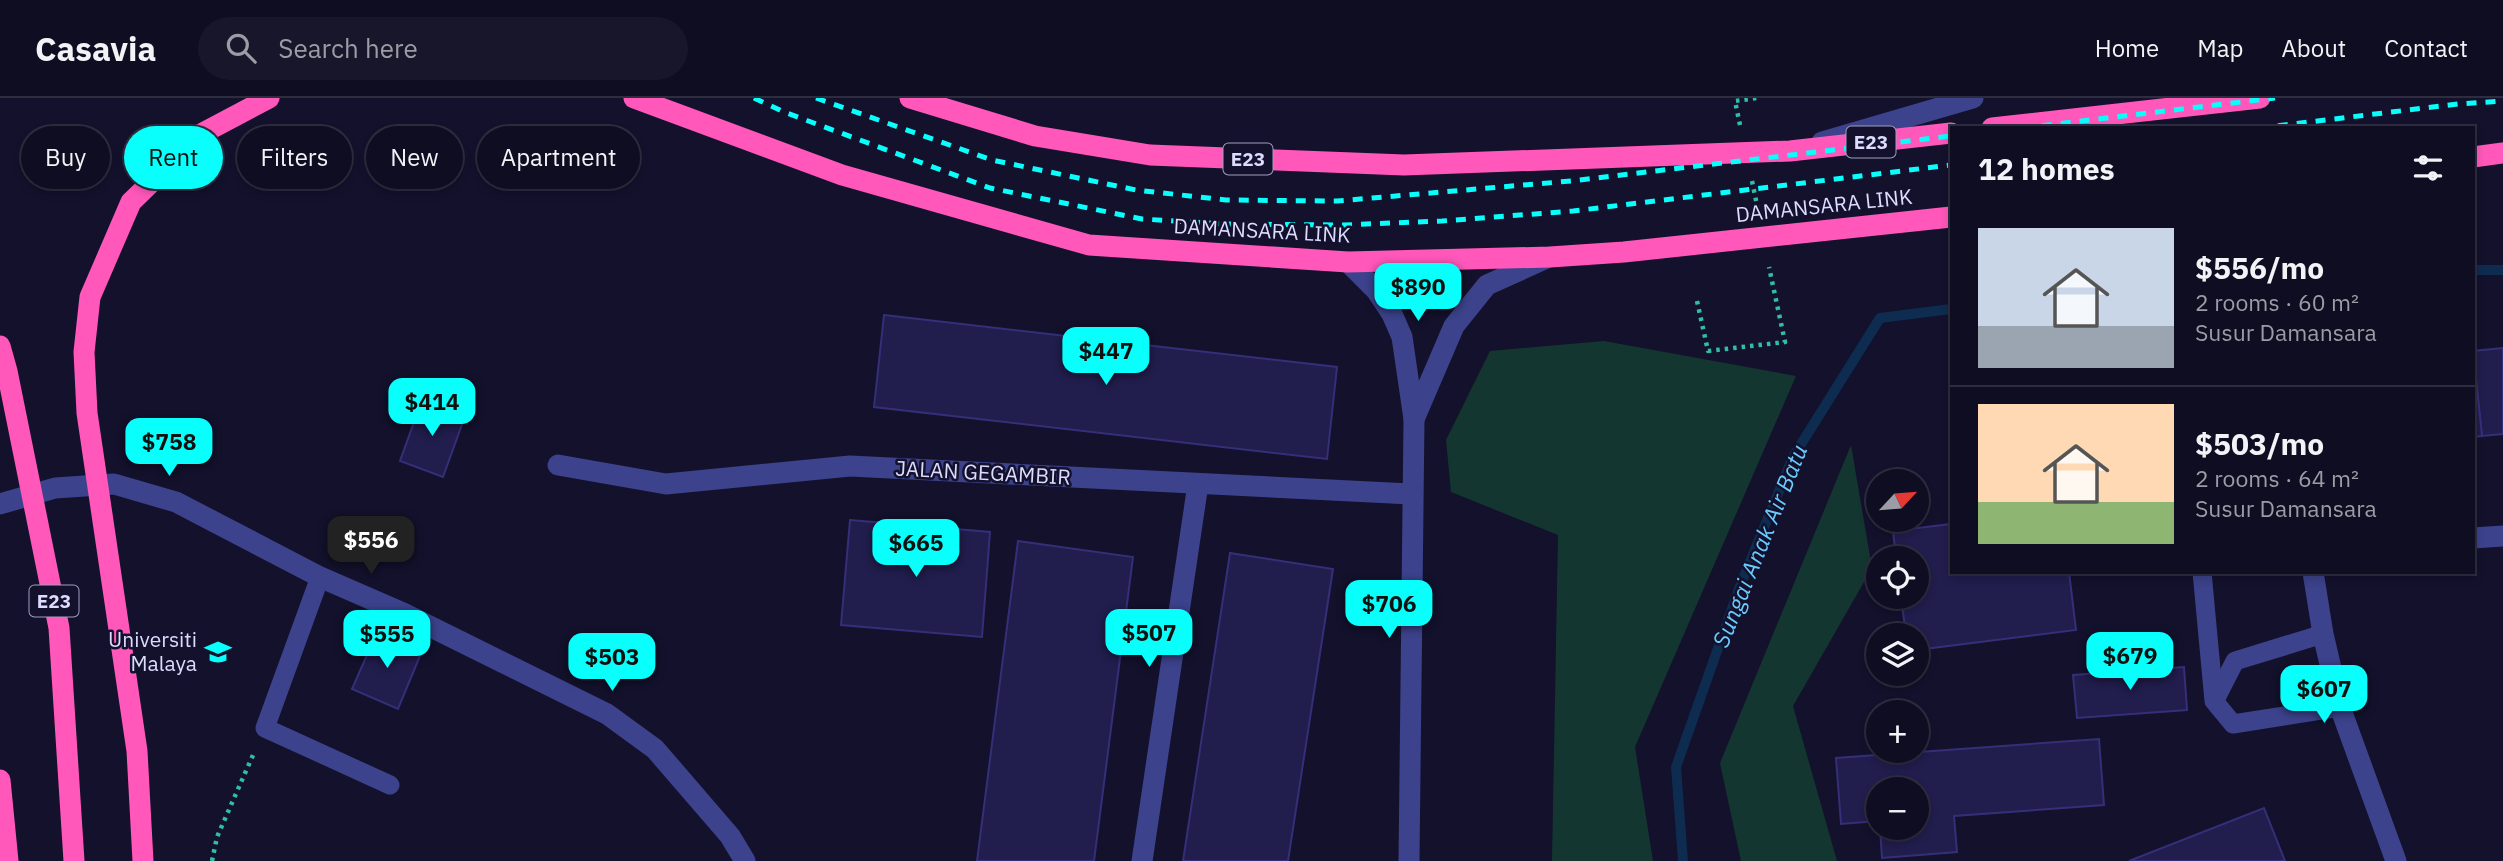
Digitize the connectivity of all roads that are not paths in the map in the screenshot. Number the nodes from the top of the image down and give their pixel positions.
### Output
1 (269, 98) edge
2 (634, 98) edge
3 (910, 98) edge
4 (1973, 98) edge
5 (2260, 98) edge
6 (2010, 126) edge
7 (1950, 132) edge
8 (1790, 151) junction
9 (2503, 153) edge
10 (2475, 157) edge
11 (1950, 218) edge
12 (1550, 257) junction
13 (1348, 262) junction
14 (0, 346) edge
15 (1414, 419) junction
16 (558, 465) dead end
17 (1198, 484) junction
18 (1411, 494) junction
19 (0, 504) edge
20 (2503, 536) edge
21 (2475, 538) edge
22 (2203, 574) edge
23 (2313, 574) edge
24 (320, 577) junction
25 (2323, 634) junction
26 (2214, 701) junction
27 (2340, 707) junction
28 (0, 780) edge
29 (390, 785) dead end
30 (8, 860) edge
31 (74, 861) edge
32 (143, 861) edge
33 (745, 861) edge
34 (1142, 861) edge
35 (1409, 861) edge
36 (2396, 861) edge

1 - 32 highway
2 - 13 highway, DAMANSARA LINK
3 - 8 highway, E23
4 - 8 street
5 - 6 highway
7 - 8 highway, E23
9 - 10 highway
11 - 12 highway, DAMANSARA LINK
12 - 13 highway, DAMANSARA LINK
12 - 15 street
13 - 15 street
14 - 31 highway, E23
15 - 18 street
16 - 17 street, JALAN GEGAMBIR
17 - 18 street, JALAN GEGAMBIR
17 - 34 street
18 - 35 street
19 - 24 street
20 - 21 street
22 - 26 lane
23 - 25 street
24 - 29 lane
24 - 33 street
25 - 26 lane
25 - 27 street
26 - 27 lane
27 - 36 street
28 - 30 highway

